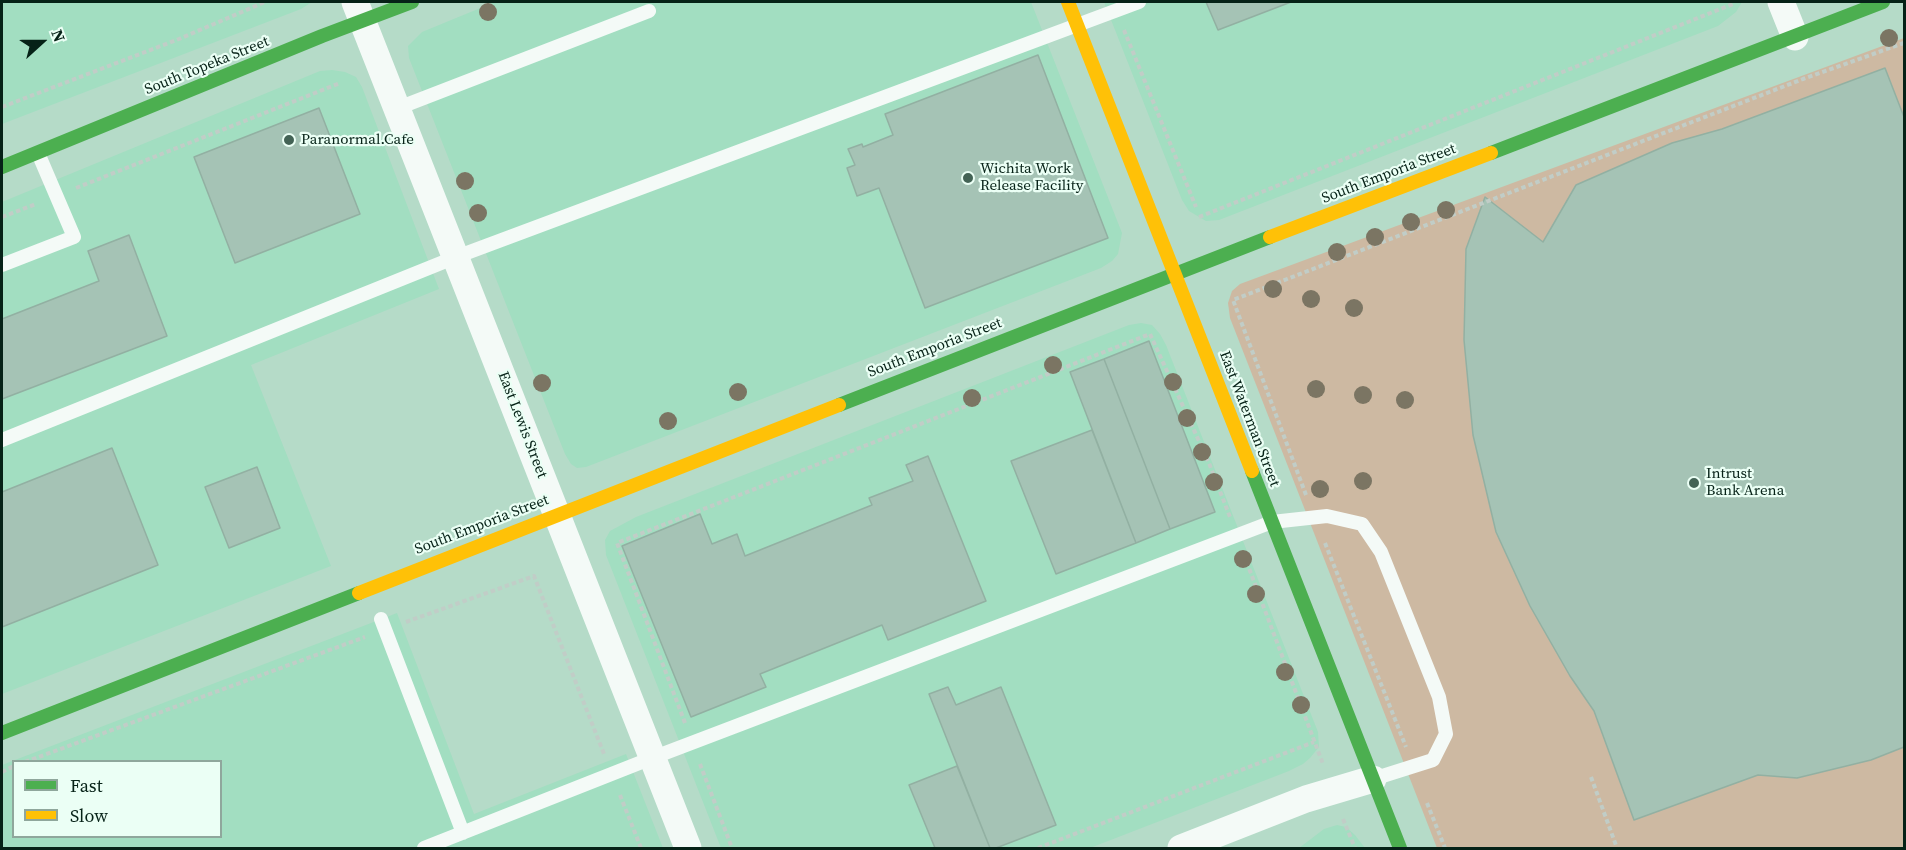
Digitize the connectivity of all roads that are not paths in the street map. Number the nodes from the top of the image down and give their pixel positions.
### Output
1 (412, 2) edge
2 (1068, 2) edge
3 (1139, 2) edge
4 (1781, 2) edge
5 (1883, 2) edge
6 (359, 11) edge
7 (650, 11) dead end
8 (1077, 26) junction
9 (1795, 37) junction
10 (398, 108) junction
11 (38, 153) junction
12 (6, 167) edge
13 (456, 257) junction
14 (2, 265) edge
15 (1174, 273) junction
16 (2, 440) edge
17 (557, 514) junction
18 (1272, 522) junction
19 (383, 624) road end
20 (2, 733) edge
21 (652, 758) junction
22 (1373, 780) junction
23 (463, 833) junction
24 (424, 849) edge
25 (688, 849) edge
26 (1181, 849) edge
27 (1400, 849) edge

1 - 6 street, South Topeka Street
2 - 8 street, East Waterman Street
3 - 8 lane
4 - 9 street
5 - 9 street, South Emporia Street
6 - 10 street, East Lewis Street
6 - 11 street, South Topeka Street
7 - 10 lane
8 - 13 lane
8 - 15 street, East Waterman Street
9 - 15 street, South Emporia Street
10 - 13 street, East Lewis Street
11 - 12 street, South Topeka Street
11 - 14 lane
13 - 16 lane
13 - 17 street, East Lewis Street
15 - 17 street, South Emporia Street
15 - 18 street, East Waterman Street
17 - 20 street, South Emporia Street
17 - 21 street, East Lewis Street
18 - 21 lane
18 - 22 street, East Waterman Street
18 - 22 lane
19 - 23 lane
21 - 23 lane
21 - 25 street, East Lewis Street
22 - 26 street
22 - 27 street, East Waterman Street
23 - 24 lane

